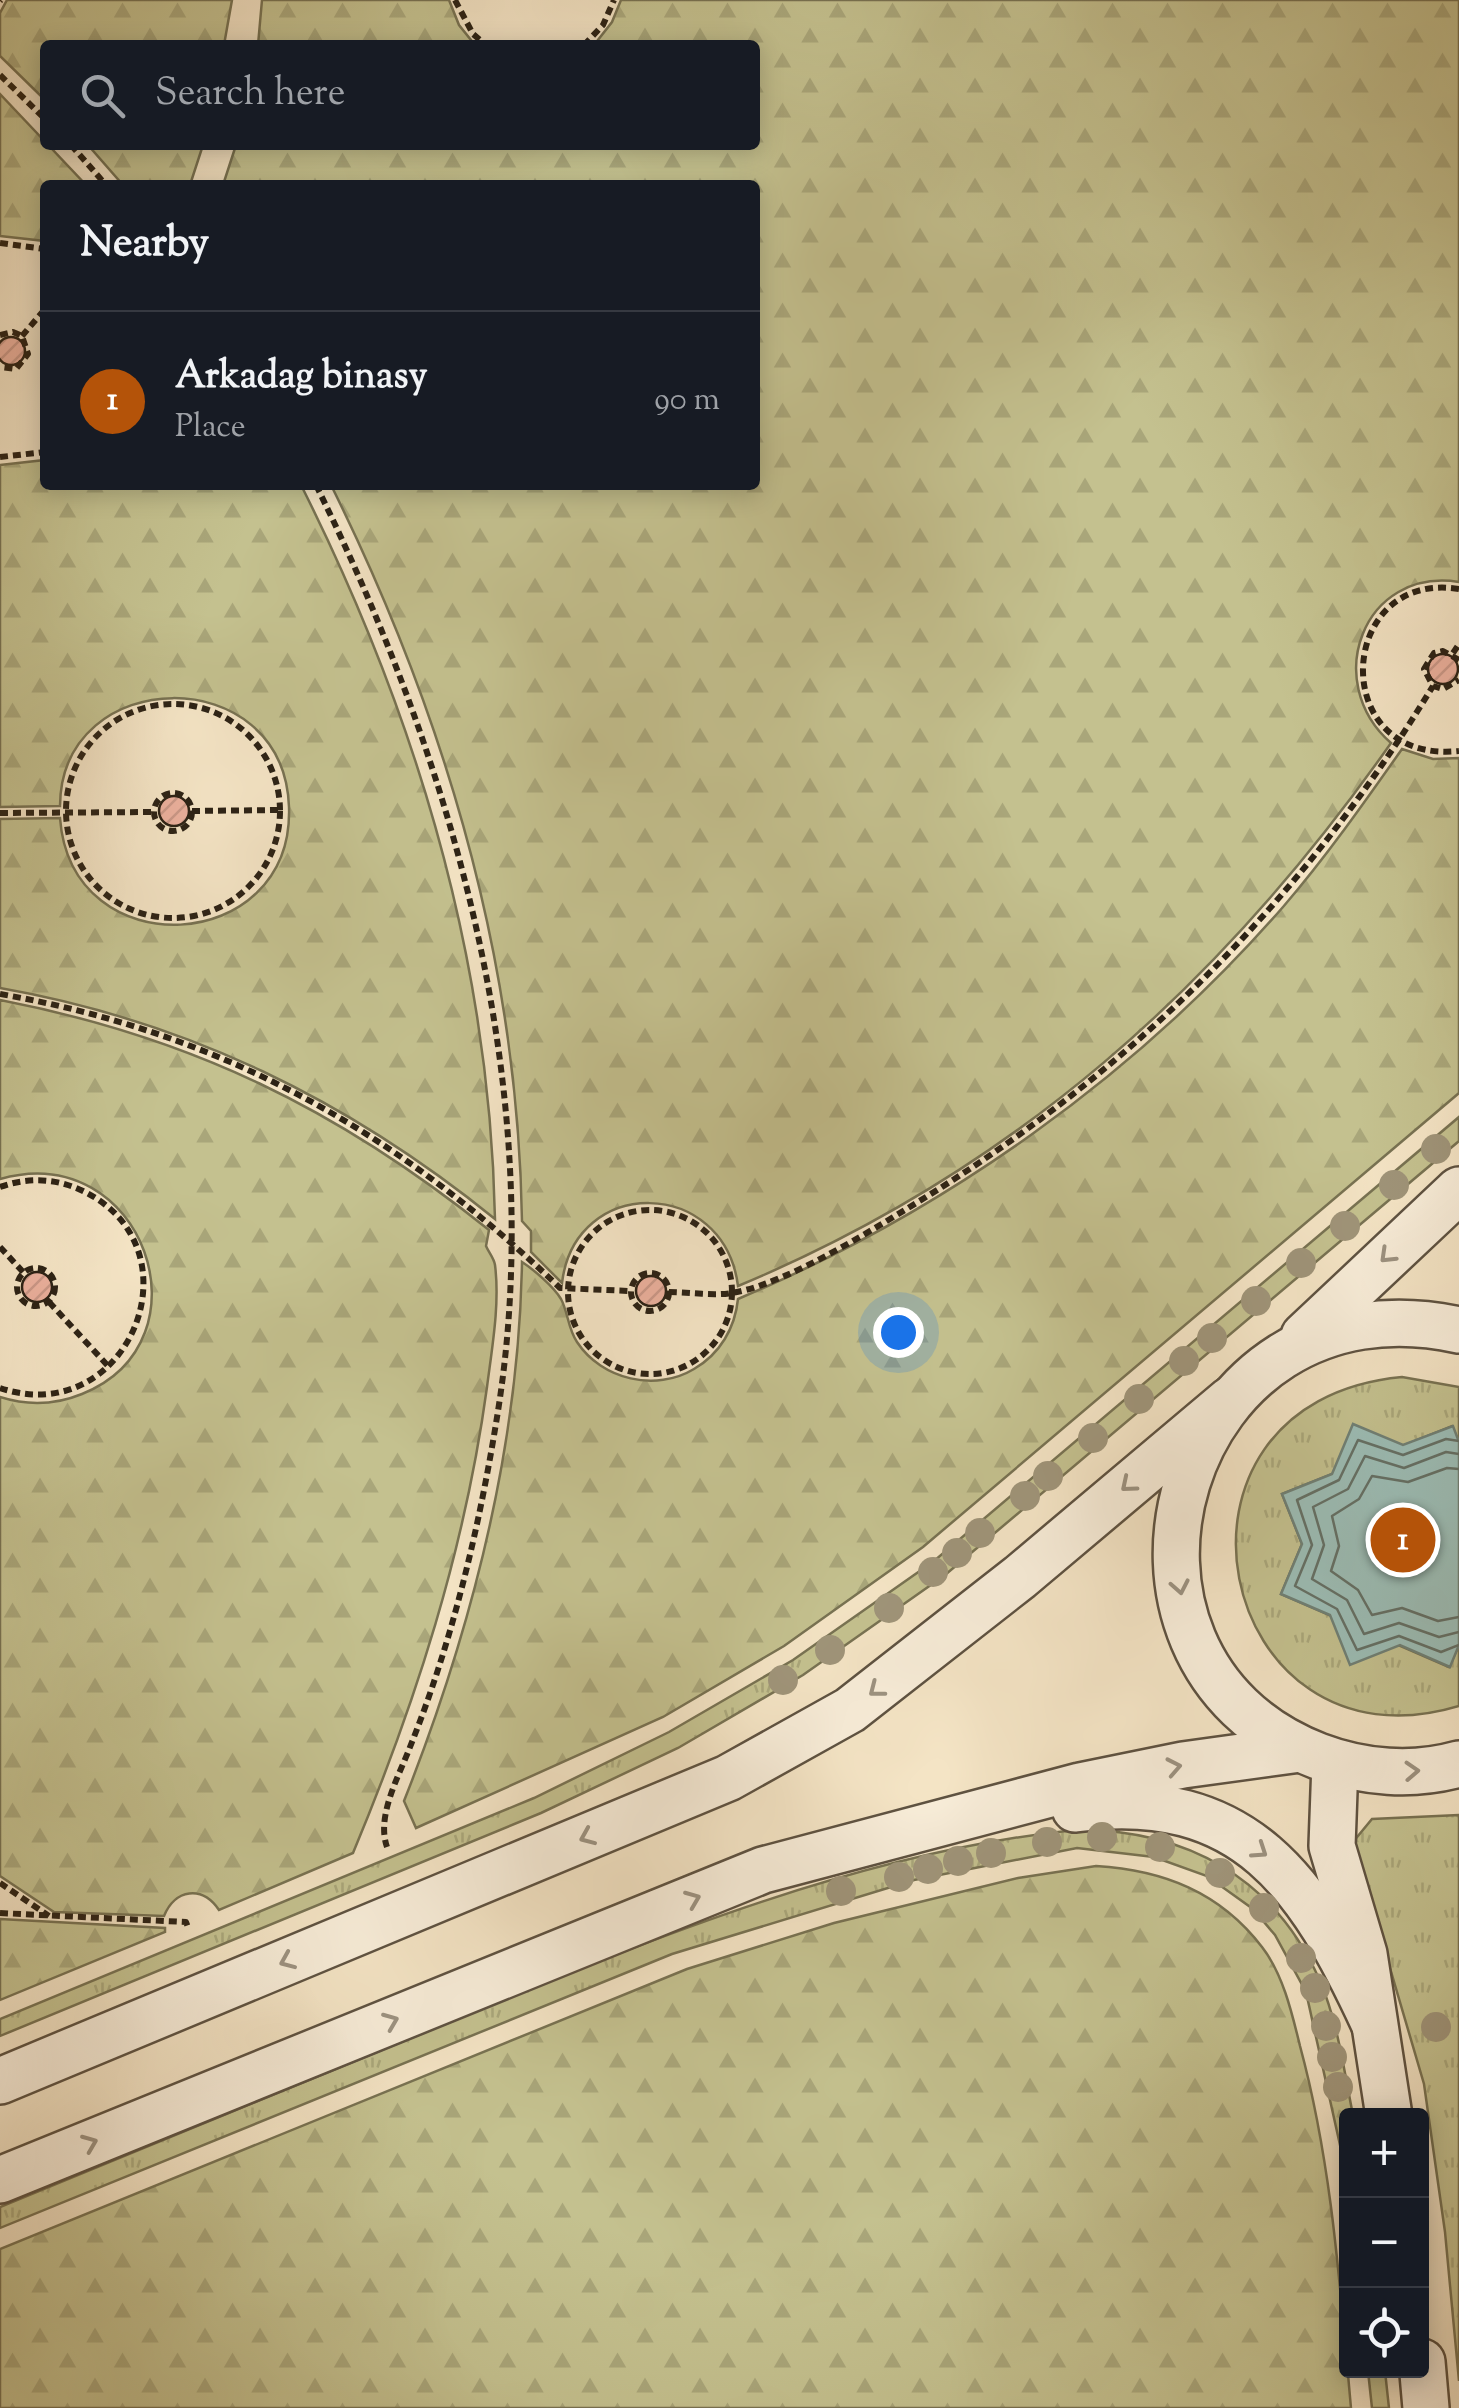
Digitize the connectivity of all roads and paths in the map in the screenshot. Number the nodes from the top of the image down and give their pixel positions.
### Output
1 (455, 0) edge
2 (614, 0) edge
3 (480, 40) edge
4 (589, 40) edge
5 (0, 74) edge
6 (40, 113) edge
7 (74, 150) edge
8 (102, 180) edge
9 (0, 243) edge
10 (40, 248) edge
11 (40, 315) edge
12 (0, 335) edge
13 (22, 336) junction
14 (0, 367) edge
15 (40, 452) edge
16 (0, 456) edge
17 (318, 490) edge
18 (1459, 589) edge
19 (1459, 644) edge
20 (1456, 656) edge
21 (1459, 680) edge
22 (1433, 686) junction
23 (1400, 740) junction
24 (1459, 751) edge
25 (281, 810) junction
26 (192, 811) junction
27 (66, 812) junction
28 (154, 812) junction
29 (0, 813) edge
30 (0, 994) edge
31 (0, 1187) edge
32 (1459, 1190) edge
33 (508, 1240) junction
34 (0, 1247) edge
35 (24, 1273) junction
36 (568, 1289) junction
37 (630, 1291) junction
38 (669, 1292) junction
39 (733, 1293) junction
40 (49, 1302) junction
41 (1459, 1330) edge
42 (1287, 1352) junction
43 (109, 1368) junction
44 (0, 1388) edge
45 (1230, 1400) junction
46 (1318, 1756) junction
47 (1459, 1764) edge
48 (894, 1832) junction
49 (387, 1848) dead end
50 (0, 1883) edge
51 (0, 1913) edge
52 (51, 1918) junction
53 (189, 1930) dead end
54 (1374, 2023) junction
55 (0, 2081) edge
56 (1388, 2108) edge
57 (0, 2180) edge
58 (1423, 2378) edge
59 (1426, 2408) edge

1 - 3 path
2 - 4 path
5 - 6 path
7 - 8 path
9 - 10 path
11 - 13 path
12 - 13 path
13 - 14 path
15 - 16 path
17 - 33 path
18 - 23 path
19 - 20 path
20 - 22 path
21 - 22 path
22 - 23 path
23 - 24 path
23 - 39 path
25 - 26 path
25 - 27 path
25 - 27 path
26 - 28 path
26 - 28 path
27 - 28 path
27 - 29 path
30 - 33 path
31 - 43 path
32 -> 42 street
33 - 36 path
33 - 49 path
34 - 35 path
35 - 40 path
35 - 40 path
36 - 37 path
36 - 39 path
36 - 39 path
37 - 38 path
37 - 38 path
38 - 39 path
40 - 43 path
41 - 42 street
42 - 45 street
43 - 44 path
45 -> 46 street
45 -> 55 street
46 -> 47 street
48 -> 46 street
46 - 54 street
48 -> 54 street
57 -> 48 street
50 - 52 path
51 - 52 path
52 - 53 path
54 - 56 street
58 - 59 street

